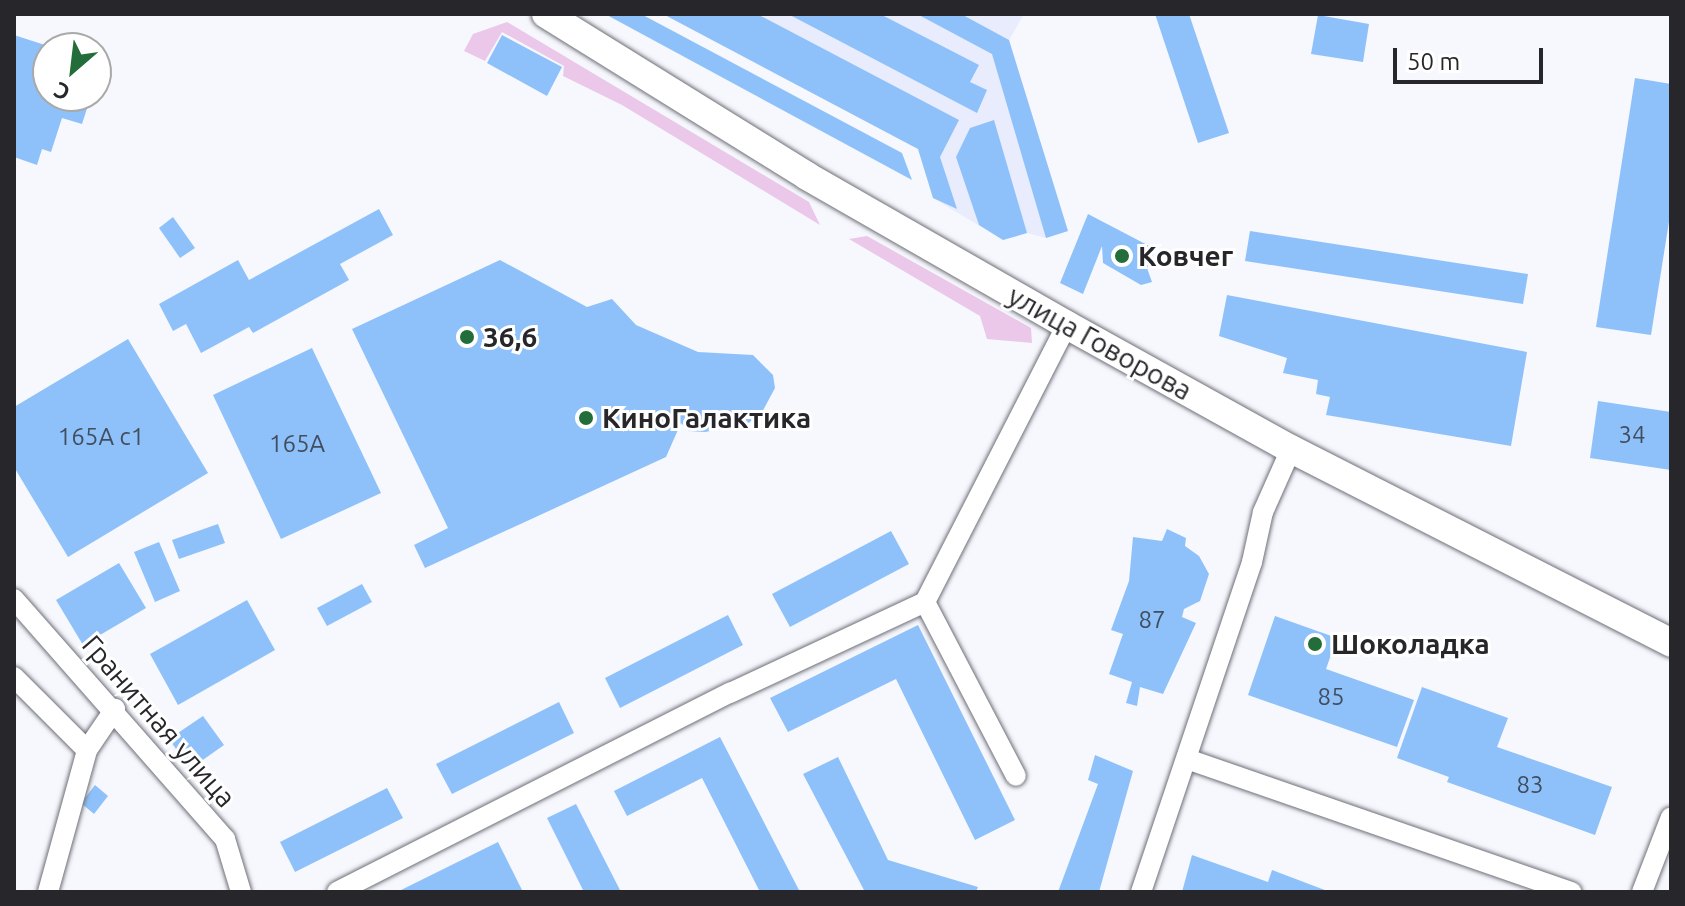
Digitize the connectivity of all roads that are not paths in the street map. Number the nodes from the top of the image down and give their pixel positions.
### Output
1 (546, 14) edge
2 (1067, 325) junction
3 (1291, 449) junction
4 (14, 599) edge
5 (925, 602) junction
6 (1671, 643) edge
7 (14, 677) edge
8 (115, 709) junction
9 (87, 750) junction
10 (1187, 759) junction
11 (1016, 776) dead end
12 (1670, 825) edge
13 (48, 892) edge
14 (241, 892) edge
15 (337, 892) edge
16 (1141, 892) edge
17 (1572, 892) edge
18 (1642, 892) edge

1 - 2 main road, улица Говорова
2 - 3 main road, улица Говорова
2 - 5 street
3 - 6 main road, улица Говорова
3 - 10 street
4 - 8 street, Гранитная улица
5 - 11 street
5 - 15 street
7 - 9 street
8 - 9 street
8 - 14 street, Гранитная улица
9 - 13 street
10 - 16 street
10 - 17 street
12 - 18 street

